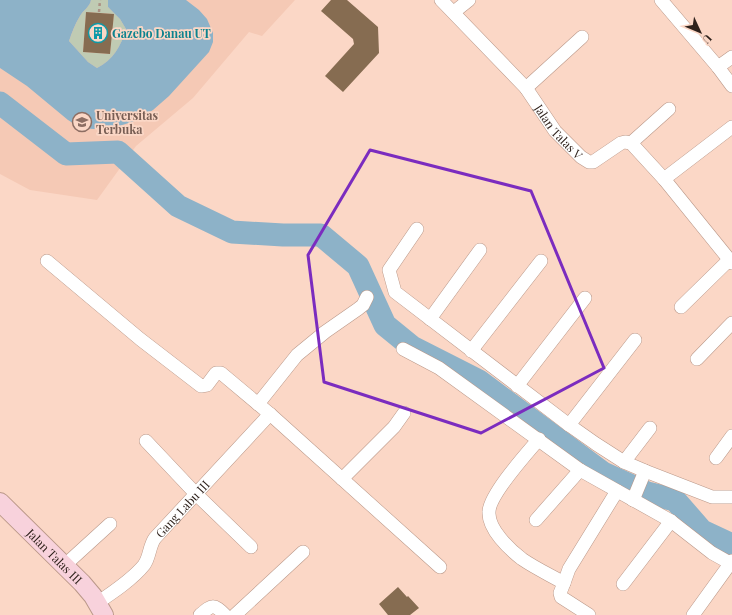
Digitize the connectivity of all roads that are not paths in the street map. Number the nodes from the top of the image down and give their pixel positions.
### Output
1 (441, 0) edge
2 (469, 0) edge
3 (661, 0) edge
4 (454, 12) junction
5 (582, 37) dead end
6 (732, 57) edge
7 (718, 67) junction
8 (732, 86) edge
9 (526, 88) junction
10 (669, 109) dead end
11 (732, 127) edge
12 (631, 143) junction
13 (664, 179) junction
14 (417, 229) dead end
15 (480, 250) dead end
16 (47, 261) dead end
17 (541, 261) dead end
18 (731, 261) edge
19 (368, 297) dead end
20 (585, 298) dead end
21 (681, 307) dead end
22 (430, 319) junction
23 (732, 323) edge
24 (635, 340) dead end
25 (403, 349) dead end
26 (471, 351) junction
27 (697, 359) dead end
28 (517, 386) junction
29 (258, 404) junction
30 (404, 413) dead end
31 (270, 414) junction
32 (569, 425) junction
33 (650, 428) dead end
34 (732, 436) edge
35 (539, 439) junction
36 (146, 441) dead end
37 (716, 458) dead end
38 (624, 462) junction
39 (580, 470) junction
40 (645, 471) junction
41 (342, 479) junction
42 (617, 491) junction
43 (196, 494) junction
44 (635, 494) junction
45 (732, 497) edge
46 (0, 502) edge
47 (536, 520) dead end
48 (671, 521) junction
49 (110, 524) dead end
50 (251, 546) dead end
51 (302, 552) dead end
52 (731, 562) edge
53 (65, 565) junction
54 (440, 567) dead end
55 (564, 583) junction
56 (624, 584) dead end
57 (101, 609) edge
58 (200, 615) edge
59 (225, 615) edge
60 (235, 615) edge
61 (589, 615) edge
62 (693, 615) edge

1 - 4 street, Jalan Talas V
2 - 4 street
3 - 7 street
4 - 9 street, Jalan Talas V
5 - 9 street
6 - 7 street
7 - 8 street
9 - 12 street, Jalan Talas V
10 - 12 street
11 - 13 street
12 - 13 street
13 - 18 street
14 - 22 street
15 - 22 street
16 - 29 street
17 - 26 street
18 - 21 street
19 - 29 street
20 - 28 street
22 - 26 street
23 - 27 street
24 - 32 street
25 - 35 street
26 - 28 street
28 - 32 street
29 - 31 street
30 - 41 street
31 - 41 street
31 - 43 street, Gang Labu III
32 - 38 street
33 - 38 street
34 - 37 street
35 - 39 street
35 - 55 street
36 - 43 street
38 - 40 street
39 - 42 street
39 - 47 street
40 - 44 street
40 - 45 street
41 - 54 street
42 - 44 street
42 - 55 street
43 - 50 street
43 - 57 street, Gang Labu III
44 - 48 street
46 - 53 street, Jalan Talas III
48 - 52 street
48 - 56 street
49 - 53 street
51 - 60 street
52 - 62 street
53 - 57 street, Jalan Talas III
55 - 61 street
58 - 59 street

